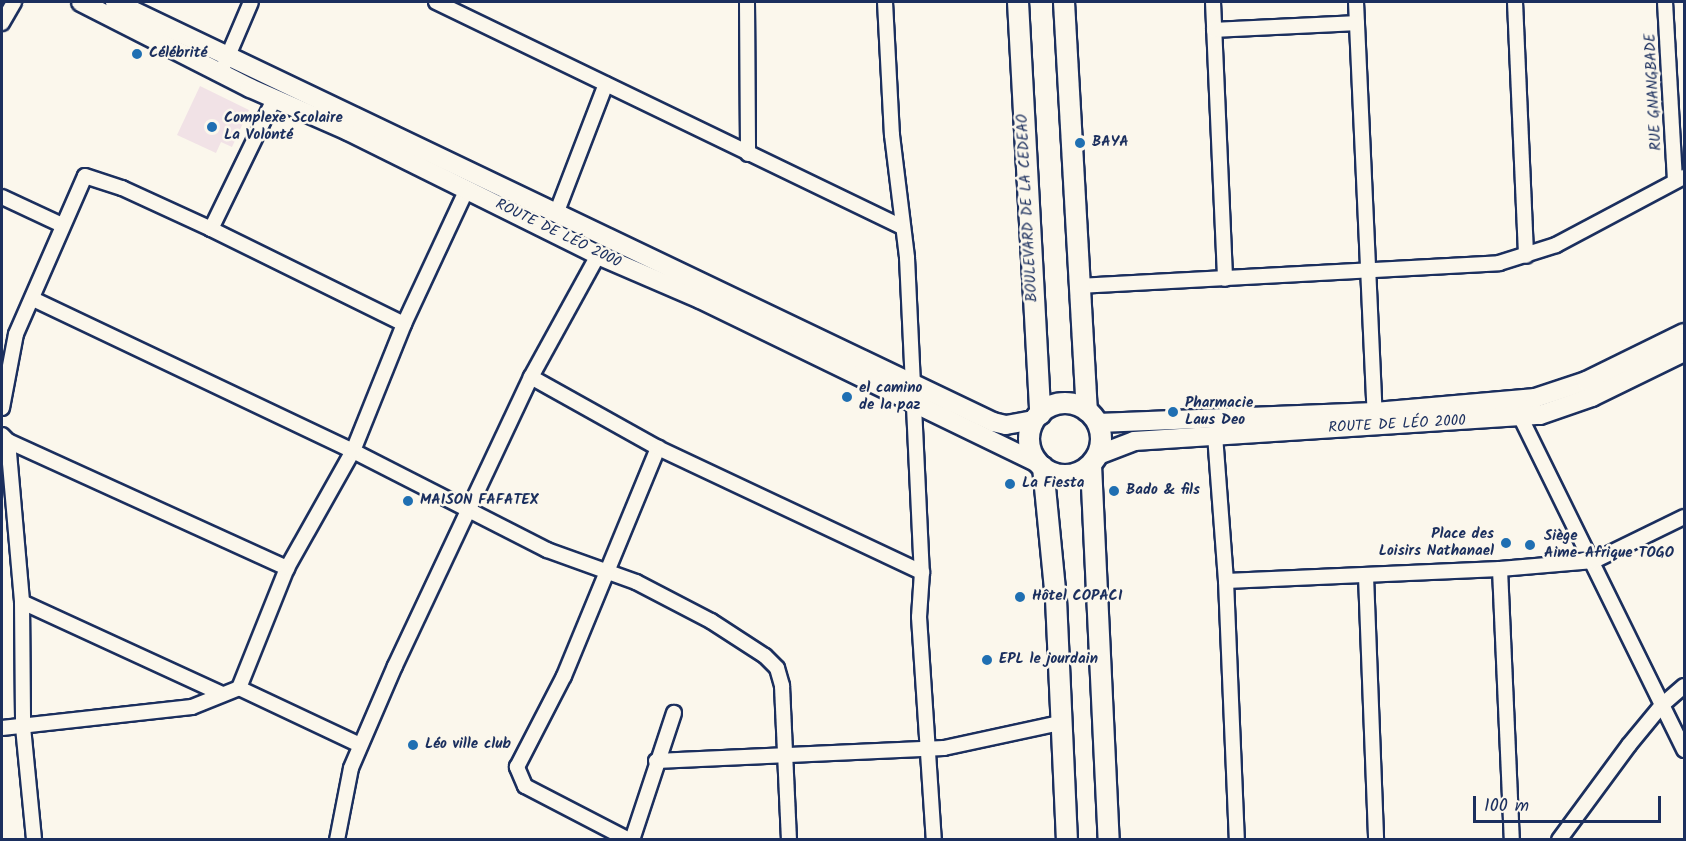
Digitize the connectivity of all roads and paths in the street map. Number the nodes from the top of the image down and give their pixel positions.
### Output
1 (14, 2) edge
2 (81, 2) edge
3 (116, 2) edge
4 (251, 2) edge
5 (436, 2) edge
6 (747, 2) edge
7 (885, 2) edge
8 (1018, 2) edge
9 (1064, 2) edge
10 (1213, 2) edge
11 (1356, 2) edge
12 (1515, 2) edge
13 (1665, 2) edge
14 (2, 23) edge
15 (1357, 23) junction
16 (1214, 30) junction
17 (229, 55) junction
18 (221, 74) junction
19 (606, 84) junction
20 (274, 99) junction
21 (748, 154) junction
22 (1680, 179) edge
23 (467, 189) junction
24 (2, 197) edge
25 (556, 214) junction
26 (62, 225) junction
27 (902, 228) junction
28 (211, 229) junction
29 (598, 255) junction
30 (1526, 256) junction
31 (1370, 272) junction
32 (1225, 279) junction
33 (1078, 286) junction
34 (33, 299) junction
35 (404, 324) junction
36 (1684, 333) edge
37 (1684, 352) edge
38 (531, 377) junction
39 (914, 382) junction
40 (1513, 401) junction
41 (911, 402) junction
42 (2, 408) edge
43 (1092, 416) junction
44 (1037, 417) junction
45 (1521, 418) junction
46 (1375, 419) junction
47 (1215, 435) junction
48 (5, 438) edge
49 (658, 448) junction
50 (353, 451) junction
51 (1094, 460) junction
52 (1040, 465) junction
53 (471, 509) junction
54 (1684, 517) edge
55 (1594, 561) junction
56 (287, 568) junction
57 (1500, 569) junction
58 (922, 572) junction
59 (604, 573) junction
60 (1366, 576) junction
61 (1226, 581) junction
62 (22, 602) junction
63 (1684, 686) edge
64 (239, 688) junction
65 (222, 694) junction
66 (1662, 705) junction
67 (674, 713) dead end
68 (1060, 723) junction
69 (22, 727) junction
70 (2, 728) edge
71 (360, 745) junction
72 (926, 749) junction
73 (1684, 750) edge
74 (785, 754) junction
75 (656, 761) junction
76 (34, 840) edge
77 (337, 840) edge
78 (630, 840) edge
79 (789, 840) edge
80 (934, 840) edge
81 (1067, 840) edge
82 (1109, 840) edge
83 (1237, 840) edge
84 (1376, 840) edge
85 (1512, 840) edge
86 (1558, 840) edge

1 - 14 street
2 - 18 street, ROUTE DE LÉO 2000
3 - 17 street, ROUTE DE LÉO 2000
4 - 17 street
5 - 19 street
6 - 21 street
7 - 27 street
8 - 44 main road, BOULEVARD DE LA CEDEAO
9 - 33 main road
10 - 16 street
11 - 15 street
12 - 30 street
13 - 22 street, RUE GNANGBADE
15 - 16 street
15 - 31 street
16 - 32 street
17 - 18 street
17 - 25 street, ROUTE DE LÉO 2000
18 - 20 street, ROUTE DE LÉO 2000
19 - 21 street
19 - 25 street
20 - 23 street, ROUTE DE LÉO 2000
20 - 28 street
21 - 27 street
22 - 30 street
23 - 29 street, ROUTE DE LÉO 2000
23 - 35 street
24 - 26 street
25 - 39 street, ROUTE DE LÉO 2000
26 - 28 street
26 - 34 street
27 - 39 street
28 - 35 street
29 - 38 street
29 - 41 street, ROUTE DE LÉO 2000
30 - 31 street
31 - 32 street
31 - 46 street
32 - 33 street
33 - 43 main road
34 - 42 street
34 - 50 street
35 - 50 street
36 - 40 street, ROUTE DE LÉO 2000
37 - 45 street, ROUTE DE LÉO 2000
38 - 49 street
38 - 53 street
39 - 41 street
39 - 44 street, ROUTE DE LÉO 2000
40 - 45 street
40 - 46 street, ROUTE DE LÉO 2000
41 - 52 street, ROUTE DE LÉO 2000
41 - 58 street
43 - 44 main road
43 - 46 street, ROUTE DE LÉO 2000
43 - 51 main road
44 - 52 main road
45 - 46 street, ROUTE DE LÉO 2000
45 - 55 street
46 - 47 street, ROUTE DE LÉO 2000
47 - 51 street, ROUTE DE LÉO 2000
47 - 61 street
48 - 56 street
48 - 62 street
49 - 58 street
49 - 59 street
50 - 53 street
50 - 56 street
51 - 52 main road
51 - 82 main road
52 - 68 main road
53 - 59 street
53 - 71 street
54 - 55 street
55 - 57 street
55 - 66 street
56 - 64 street
57 - 60 street
57 - 85 street
58 - 72 street
59 - 74 street
59 - 78 street
60 - 61 street
60 - 84 street
61 - 83 street
62 - 65 street
62 - 69 street
63 - 66 street
64 - 65 street
64 - 71 street
65 - 69 street
66 - 73 street
66 - 86 street
67 - 75 street
68 - 72 street
68 - 81 main road
69 - 70 street
69 - 76 street
71 - 77 street
72 - 74 street
72 - 80 street
74 - 75 street
74 - 79 street
75 - 78 street

